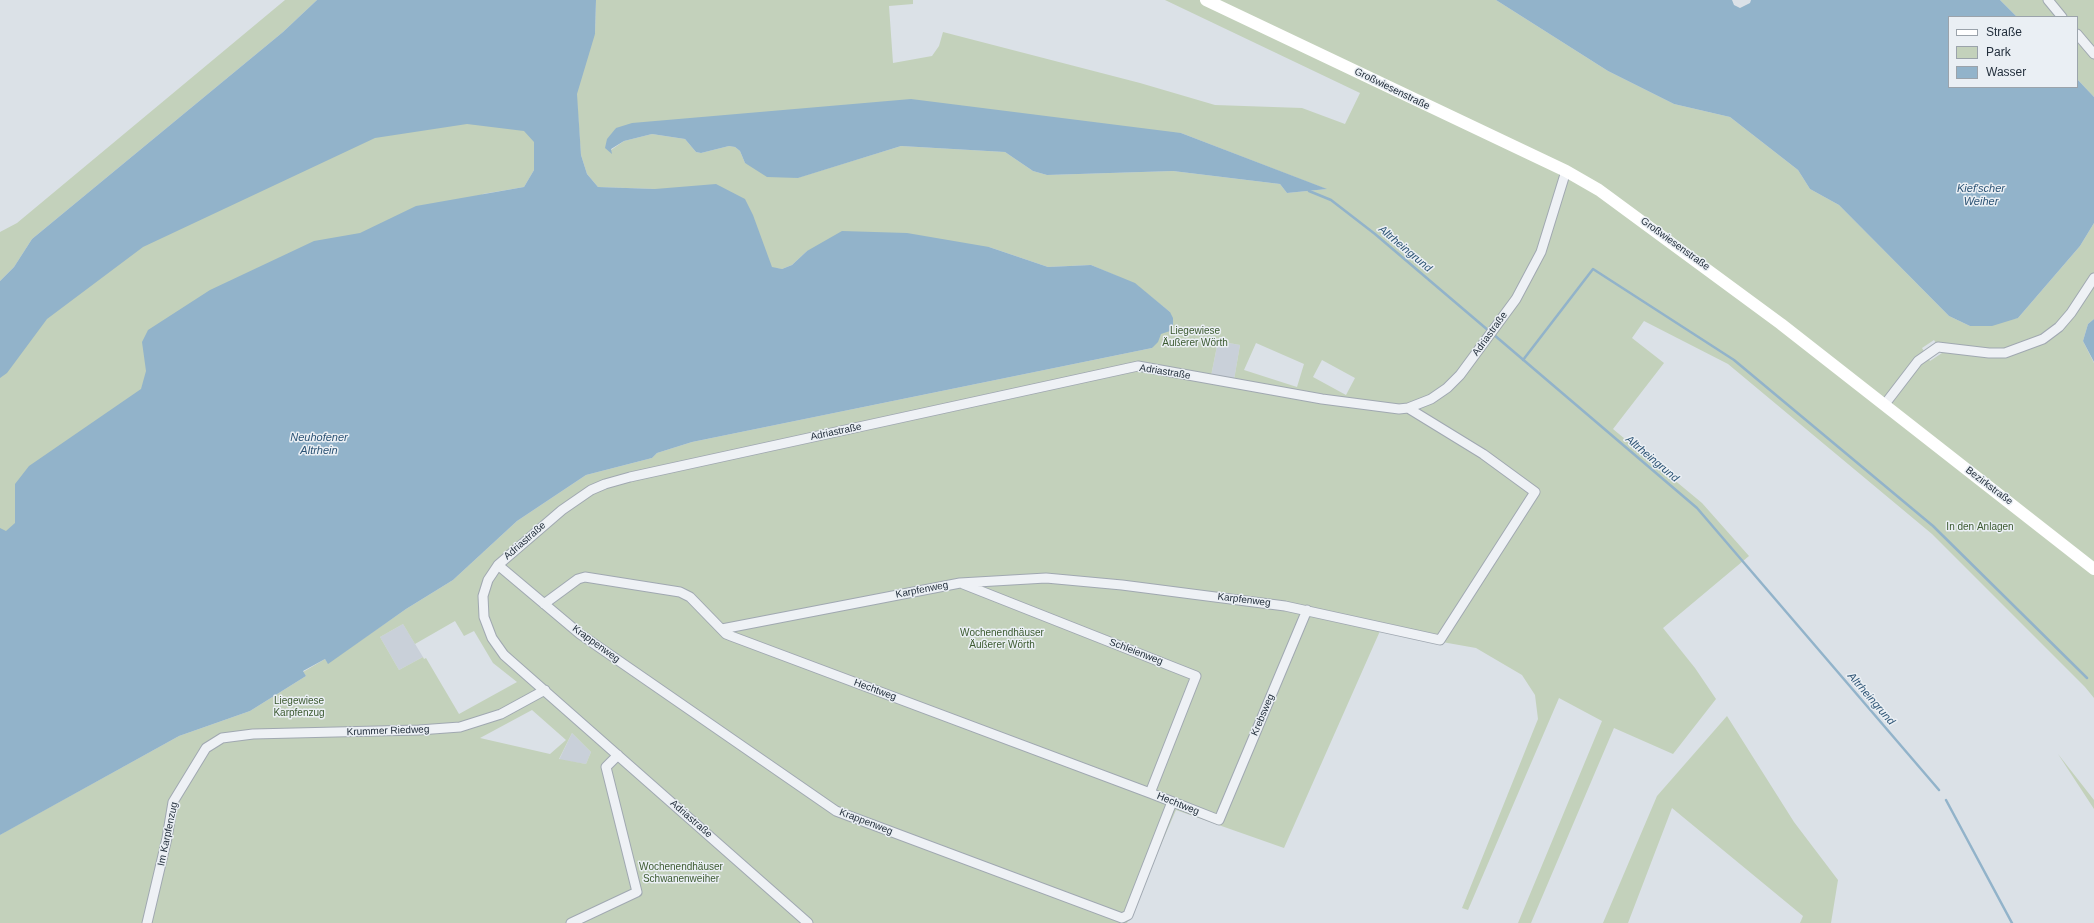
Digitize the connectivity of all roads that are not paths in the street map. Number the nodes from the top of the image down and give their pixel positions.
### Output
1 (1206, 0) edge
2 (2048, 0) edge
3 (2061, 16) edge
4 (2078, 35) edge
5 (2094, 54) edge
6 (1566, 171) junction
7 (2094, 278) edge
8 (1885, 404) junction
9 (1408, 408) junction
10 (498, 565) junction
11 (2094, 569) edge
12 (960, 583) junction
13 (544, 604) junction
14 (1307, 610) junction
15 (722, 629) junction
16 (545, 690) junction
17 (222, 738) joint
18 (618, 755) junction
19 (1150, 793) junction
20 (1172, 802) junction
21 (1219, 820) joint
22 (147, 923) edge
23 (571, 923) edge
24 (808, 923) edge

1 - 6 street, Großwiesenstraße
2 - 3 street
4 - 5 street
6 - 8 street, Großwiesenstraße
6 - 9 street, Adriastraße
7 - 8 street
8 - 11 street, Bezirkstraße
9 - 10 street, Adriastraße
9 - 14 street, Karpfenweg
10 - 13 street, Krappenweg
10 - 16 street, Adriastraße
12 - 14 street, Karpfenweg
12 - 15 street, Karpfenweg
12 - 19 street, Schleienweg
13 - 15 street, Hechtweg
13 - 20 street, Krappenweg
14 - 21 street, Krebsweg
15 - 19 street, Hechtweg
16 - 17 street, Krummer Riedweg
16 - 18 street, Adriastraße
17 - 22 street, Im Karpfenzug
18 - 23 street
18 - 24 street, Adriastraße
19 - 20 street, Hechtweg
20 - 21 street, Hechtweg

